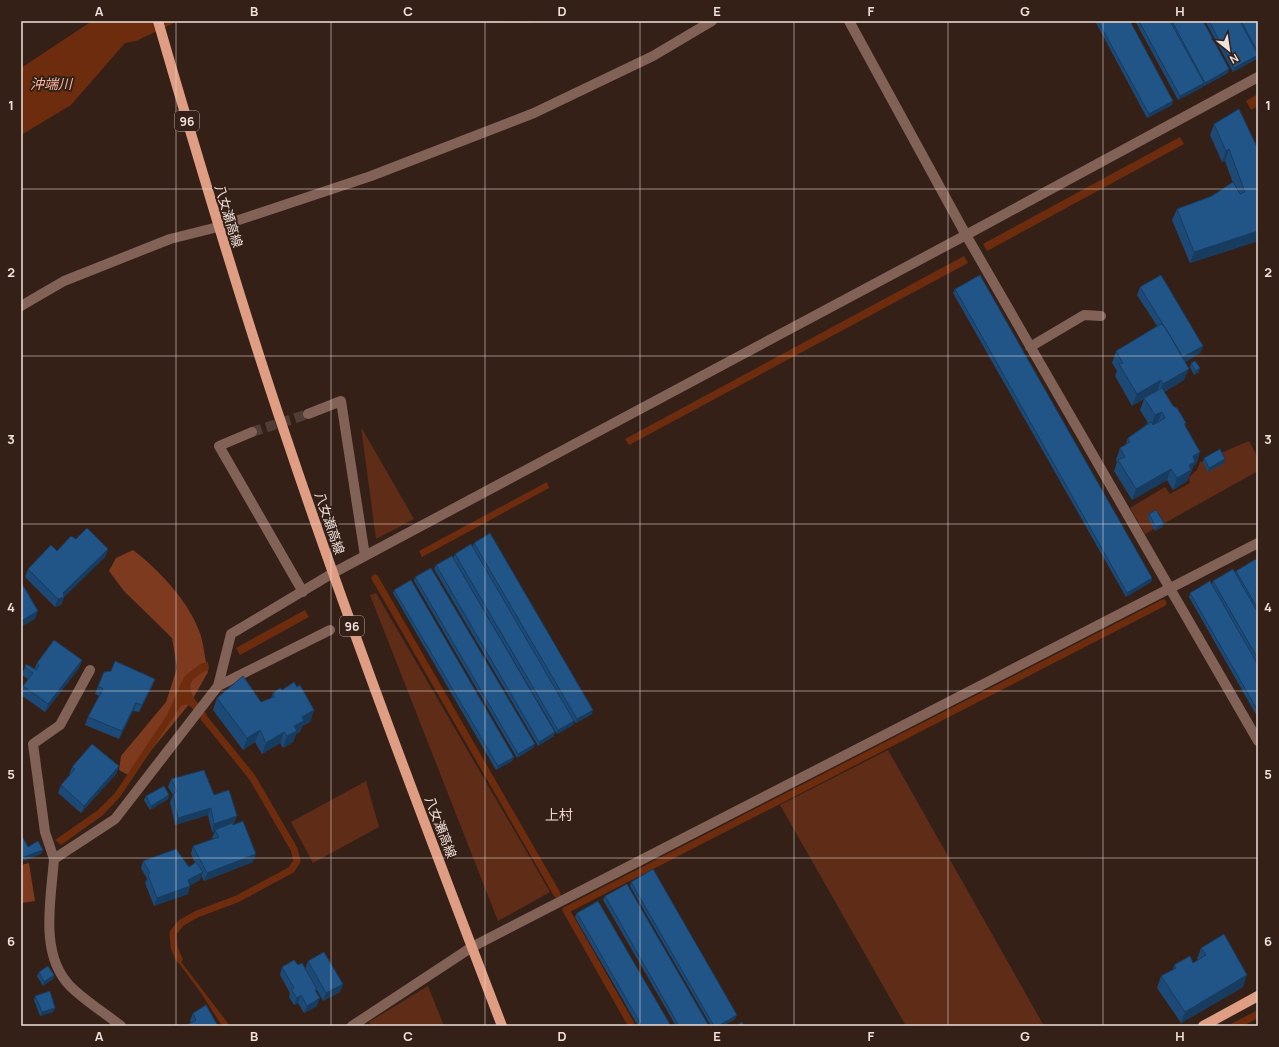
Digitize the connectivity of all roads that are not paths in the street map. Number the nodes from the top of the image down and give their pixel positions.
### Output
1 (158, 21) edge
2 (712, 21) edge
3 (849, 21) edge
4 (1258, 77) edge
5 (217, 224) junction
6 (966, 235) junction
7 (21, 306) edge
8 (1101, 316) dead end
9 (1030, 347) junction
10 (308, 414) tunnel mouth
11 (252, 432) tunnel mouth
12 (1258, 544) edge
13 (365, 556) junction
14 (333, 573) junction
15 (1169, 588) junction
16 (303, 592) junction
17 (330, 630) dead end
18 (90, 670) dead end
19 (218, 686) junction
20 (1258, 741) edge
21 (54, 859) junction
22 (472, 947) junction
23 (1258, 996) edge
24 (121, 1026) edge
25 (352, 1026) edge
26 (502, 1026) edge
27 (1203, 1026) edge

1 - 5 main road, 八女瀬高線 / 96
2 - 5 street
3 - 6 street
4 - 6 street
5 - 7 street
5 - 14 main road, 八女瀬高線 / 96
6 - 9 street
6 - 13 street
8 - 9 street
9 - 15 street
10 - 13 street
11 - 16 street
12 - 15 street
13 - 14 street
14 - 16 street
14 - 22 main road, 八女瀬高線 / 96
15 - 20 street
15 - 22 street
16 - 19 street
17 - 19 street
18 - 21 street
19 - 21 street
21 - 24 street
22 - 25 street
22 - 26 main road, 八女瀬高線 / 96
23 - 27 main road

